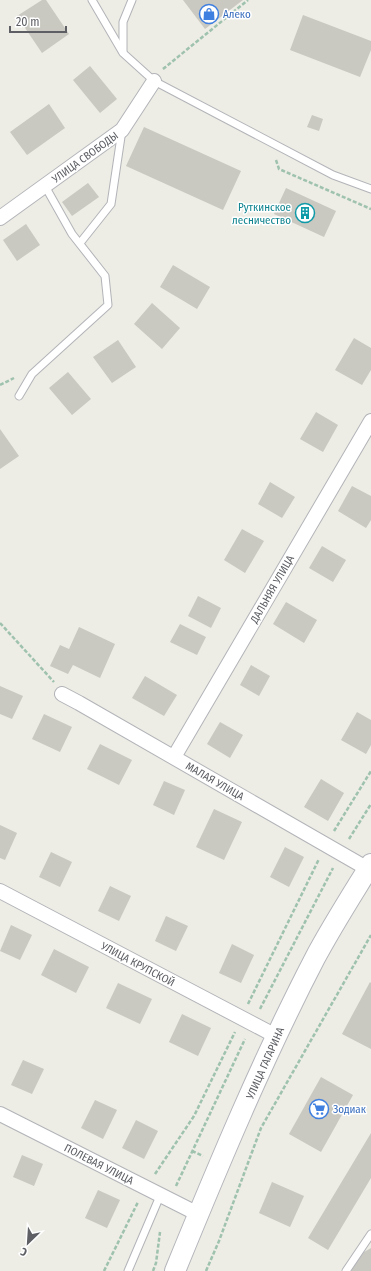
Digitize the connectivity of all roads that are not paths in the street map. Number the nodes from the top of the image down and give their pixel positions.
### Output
1 (92, 0) edge
2 (132, 0) edge
3 (123, 53) junction
4 (154, 81) junction
5 (122, 130) junction
6 (44, 186) junction
7 (371, 189) edge
8 (0, 218) edge
9 (80, 244) junction
10 (19, 396) dead end
11 (371, 421) edge
12 (59, 689) road end
13 (174, 757) junction
14 (369, 866) edge
15 (0, 891) edge
16 (276, 1036) junction
17 (0, 1114) edge
18 (165, 1198) junction
19 (198, 1214) junction
20 (371, 1234) edge
21 (128, 1271) edge
22 (175, 1271) edge
23 (346, 1271) edge

1 - 3 lane
2 - 3 lane
3 - 4 lane
4 - 5 street, УЛИЦА СВОБОДЫ
4 - 7 lane
5 - 6 street, УЛИЦА СВОБОДЫ
5 - 9 lane
6 - 8 street, УЛИЦА СВОБОДЫ
6 - 9 lane
9 - 10 lane
11 - 13 street, ДАЛЬНЯЯ УЛИЦА
12 - 13 street, МАЛАЯ УЛИЦА
13 - 14 street, МАЛАЯ УЛИЦА
14 - 16 main road, УЛИЦА ГАГАРИНА
15 - 16 street, УЛИЦА КРУПСКОЙ
16 - 19 main road, УЛИЦА ГАГАРИНА
17 - 18 street, ПОЛЕВАЯ УЛИЦА
18 - 19 street, ПОЛЕВАЯ УЛИЦА
18 - 21 lane
19 - 22 main road, УЛИЦА ГАГАРИНА
20 - 23 lane

